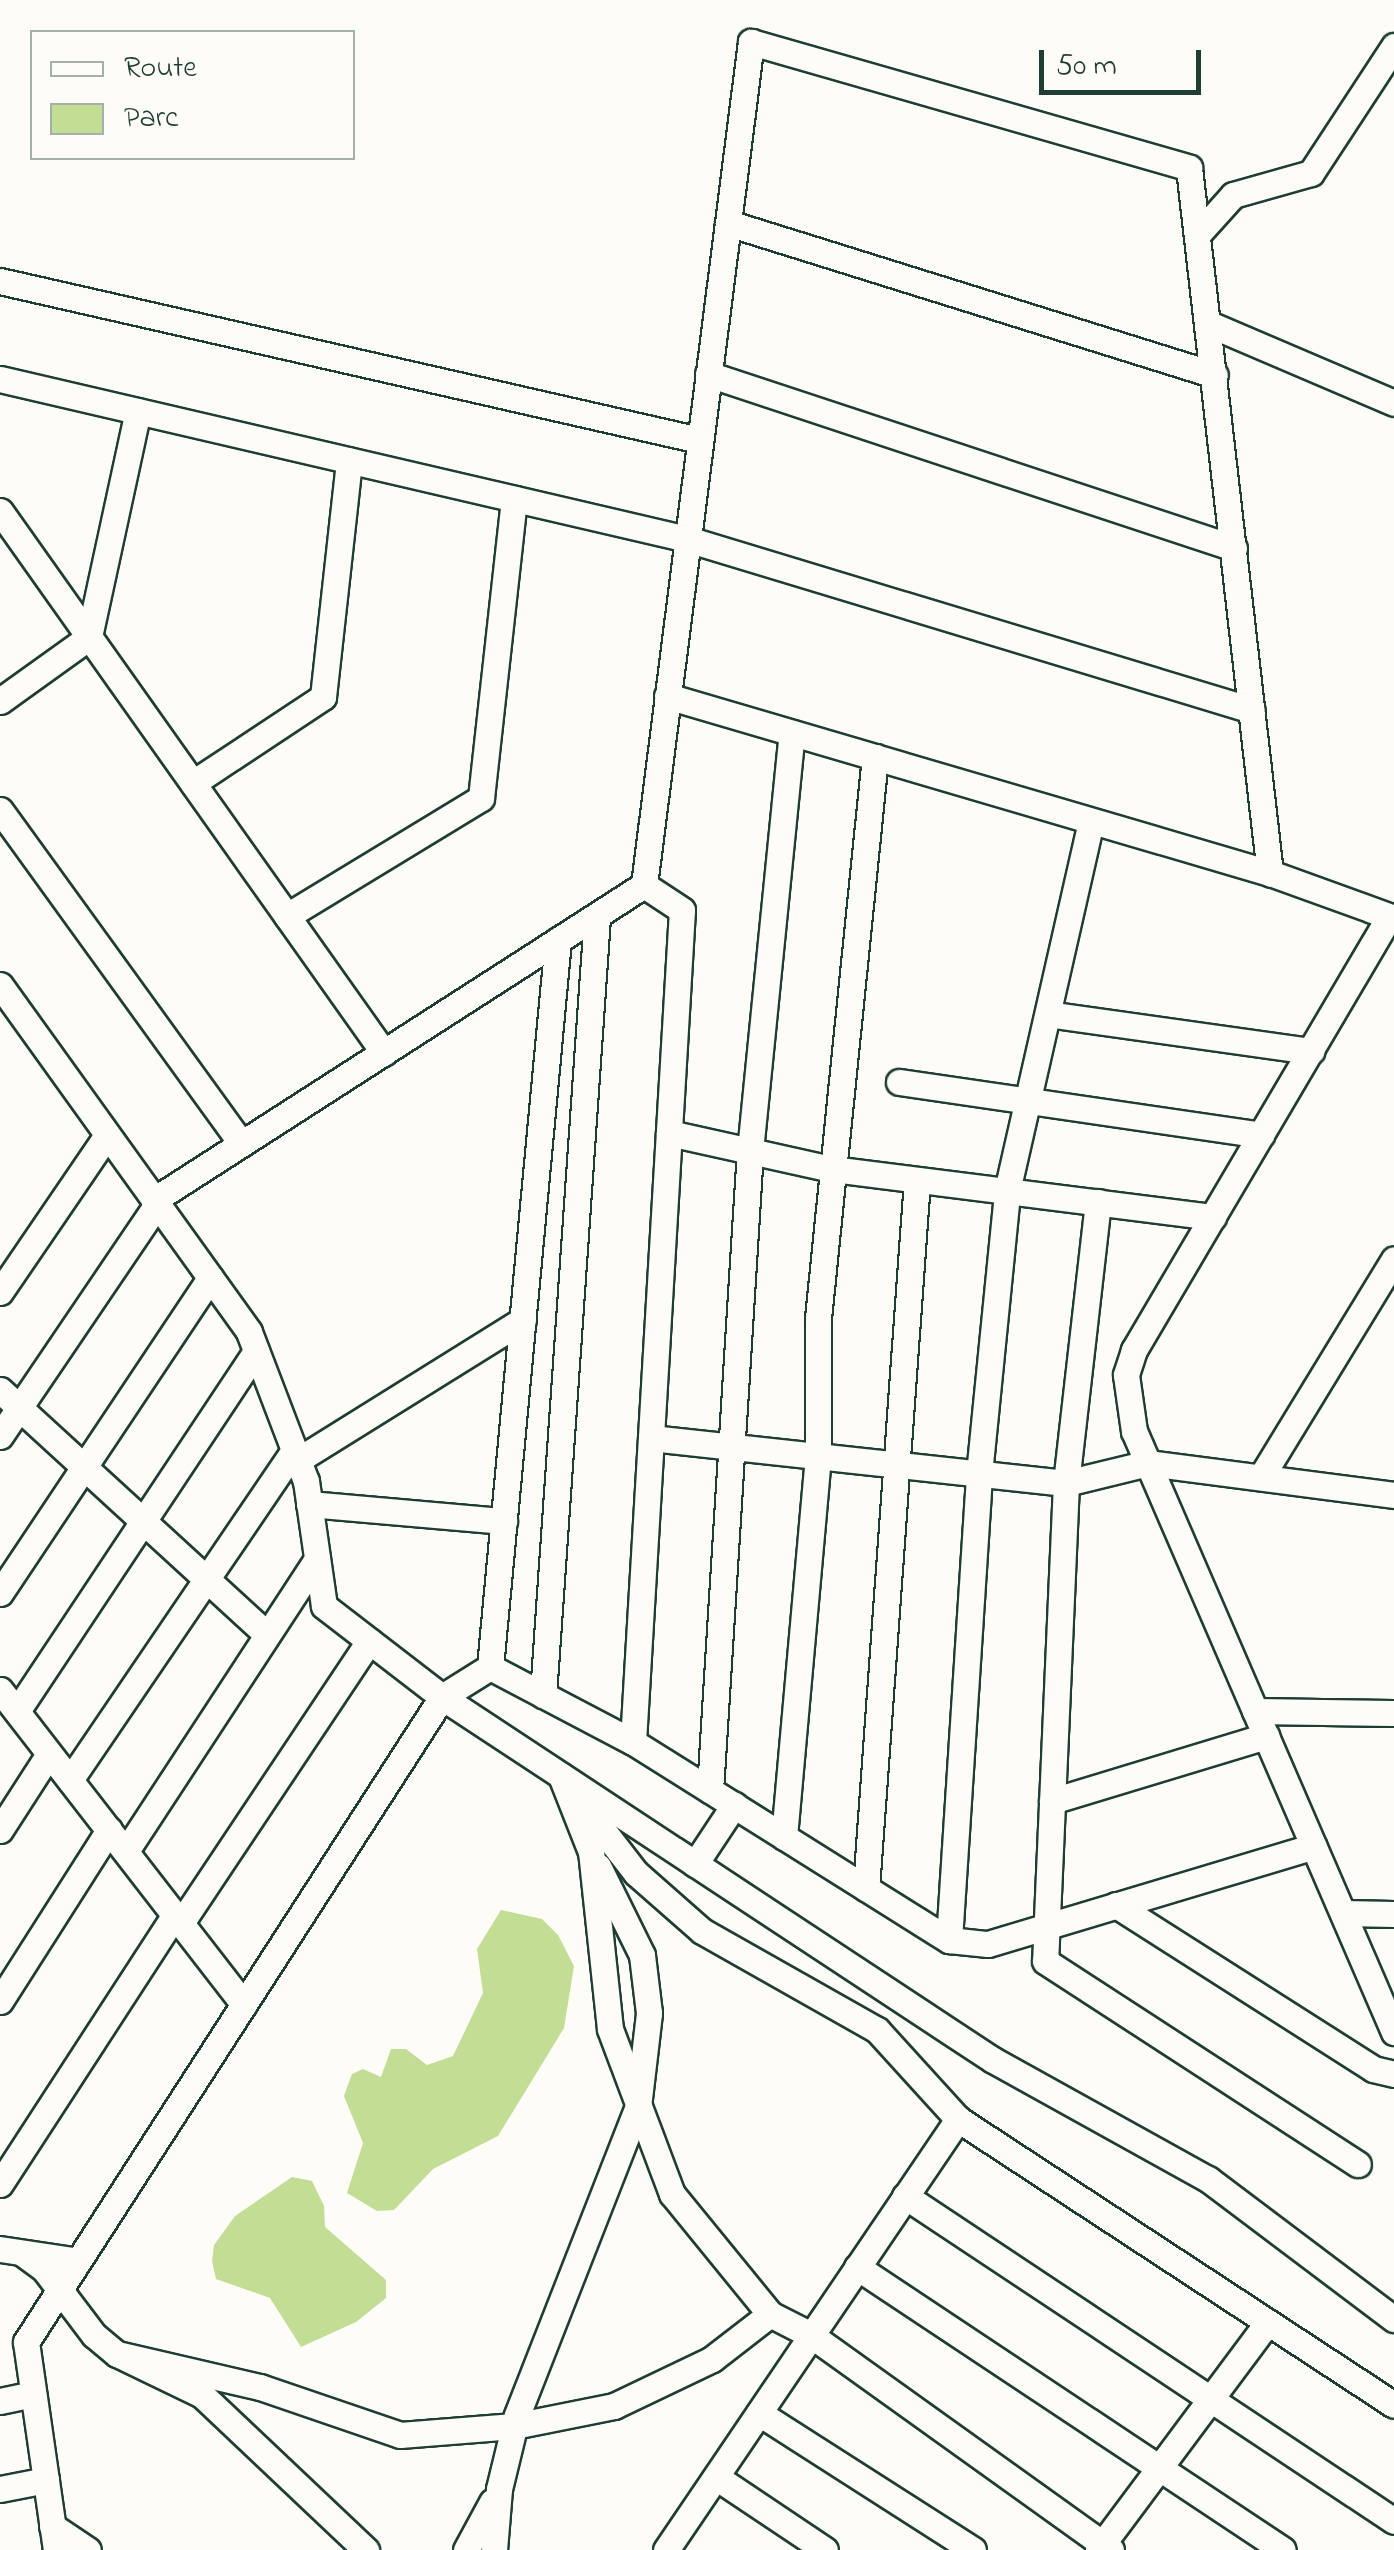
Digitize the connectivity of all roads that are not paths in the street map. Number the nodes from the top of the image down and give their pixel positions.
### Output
1 (1394, 46) edge
2 (728, 223) junction
3 (1198, 234) junction
4 (0, 282) edge
5 (1209, 324) junction
6 (708, 374) junction
7 (1215, 375) junction
8 (0, 379) edge
9 (1394, 403) edge
10 (138, 411) junction
11 (699, 440) junction
12 (349, 460) junction
13 (514, 498) junction
14 (0, 511) edge
15 (687, 539) junction
16 (1234, 548) junction
17 (89, 637) junction
18 (667, 696) junction
19 (0, 700) edge
20 (1252, 710) junction
21 (792, 733) junction
22 (875, 758) junction
23 (193, 783) junction
24 (0, 810) edge
25 (1092, 821) junction
26 (1270, 874) junction
27 (644, 886) junction
28 (287, 916) junction
29 (597, 916) junction
30 (1392, 918) edge
31 (558, 940) junction
32 (0, 985) edge
33 (1048, 1014) junction
34 (1311, 1050) junction
35 (384, 1052) junction
36 (899, 1082) dead end
37 (1028, 1102) junction
38 (669, 1133) junction
39 (108, 1135) junction
40 (1261, 1135) junction
41 (242, 1144) junction
42 (750, 1151) junction
43 (832, 1169) junction
44 (917, 1180) junction
45 (1008, 1191) junction
46 (156, 1202) junction
47 (1098, 1202) junction
48 (1213, 1216) junction
49 (1394, 1259) edge
50 (210, 1278) junction
51 (0, 1292) edge
52 (523, 1320) junction
53 (256, 1351) junction
54 (0, 1390) edge
55 (20, 1408) junction
56 (0, 1436) edge
57 (651, 1438) junction
58 (733, 1446) junction
59 (296, 1455) junction
60 (818, 1456) junction
61 (1148, 1463) junction
62 (897, 1464) junction
63 (84, 1467) junction
64 (978, 1474) junction
65 (1262, 1478) junction
66 (1066, 1483) junction
67 (1394, 1495) edge
68 (309, 1504) junction
69 (143, 1521) junction
70 (504, 1521) junction
71 (317, 1559) junction
72 (206, 1580) junction
73 (0, 1593) edge
74 (268, 1635) junction
75 (369, 1641) junction
76 (490, 1667) junction
77 (0, 1690) edge
78 (543, 1695) junction
79 (442, 1697) junction
80 (17, 1711) junction
81 (1256, 1712) junction
82 (1394, 1713) edge
83 (1266, 1736) junction
84 (632, 1742) junction
85 (50, 1754) junction
86 (561, 1776) junction
87 (70, 1780) junction
88 (710, 1790) junction
89 (1052, 1801) junction
90 (734, 1805) junction
91 (0, 1830) edge
92 (109, 1830) junction
93 (784, 1837) junction
94 (1314, 1846) junction
95 (126, 1851) junction
96 (591, 1852) junction
97 (695, 1864) junction
98 (866, 1888) junction
99 (1116, 1905) junction
100 (1343, 1913) junction
101 (1394, 1914) edge
102 (178, 1919) junction
103 (1046, 1926) junction
104 (949, 1940) junction
105 (0, 2001) edge
106 (244, 2004) junction
107 (1394, 2032) edge
108 (1394, 2074) edge
109 (638, 2107) junction
110 (958, 2118) junction
111 (1358, 2164) dead end
112 (0, 2184) edge
113 (905, 2196) junction
114 (11, 2251) edge
115 (78, 2261) junction
116 (857, 2267) junction
117 (58, 2292) junction
118 (770, 2314) junction
119 (1394, 2320) edge
120 (1268, 2322) junction
121 (812, 2335) junction
122 (117, 2354) junction
123 (34, 2394) junction
124 (1211, 2399) junction
125 (0, 2401) edge
126 (1394, 2406) edge
127 (759, 2413) junction
128 (514, 2426) junction
129 (1159, 2468) junction
130 (716, 2477) junction
131 (46, 2480) junction
132 (499, 2489) junction
133 (0, 2490) edge
134 (1394, 2520) edge
135 (54, 2538) edge
136 (1103, 2548) edge
137 (88, 2550) edge
138 (366, 2550) edge
139 (466, 2550) edge
140 (494, 2550) edge
141 (666, 2550) edge
142 (825, 2550) edge
143 (973, 2550) edge
144 (1283, 2550) edge

1 - 3 street
2 - 3 street
2 - 6 street
2 - 7 street
3 - 5 street
4 - 11 street
5 - 7 street
5 - 9 street
6 - 11 street
6 - 16 street
7 - 16 street
8 - 10 street
10 - 12 street
10 - 17 street
11 - 15 street
12 - 13 street
12 - 23 street
13 - 15 street
13 - 28 street
14 - 17 street
15 - 18 street
15 - 20 street
16 - 20 street
17 - 19 street
17 - 23 street
18 - 21 street
18 - 27 street
20 - 26 street
21 - 22 street
21 - 42 street
22 - 25 street
22 - 43 street
23 - 28 street
24 - 41 street
25 - 26 street
25 - 33 street
26 - 30 street
27 - 29 street
27 - 38 street
28 - 35 street
29 - 31 street
29 - 78 street
30 - 34 street
31 - 35 street
31 - 52 street
32 - 39 street
33 - 34 street
33 - 37 street
34 - 40 street
35 - 41 street
36 - 37 street
37 - 40 street
37 - 45 street
38 - 42 street
38 - 57 street
39 - 46 street
39 - 51 street
40 - 48 street
41 - 46 street
42 - 43 street
42 - 58 street
43 - 44 street
43 - 60 street
44 - 45 street
44 - 62 street
45 - 47 street
45 - 64 street
46 - 50 street
46 - 55 street
47 - 48 street
47 - 66 street
48 - 61 street
49 - 65 street
50 - 53 street
50 - 63 street
52 - 59 street
52 - 70 street
53 - 59 street
53 - 69 street
54 - 55 street
55 - 56 street
55 - 63 street
57 - 58 street
57 - 84 street
58 - 60 street
58 - 88 street
59 - 68 street
59 - 72 street
60 - 62 street
60 - 93 street
61 - 65 street
61 - 66 street
61 - 81 street
62 - 64 street
62 - 98 street
63 - 69 street
63 - 73 street
64 - 66 street
64 - 104 street
65 - 67 street
66 - 89 street
68 - 70 street
68 - 71 street
69 - 72 street
69 - 80 street
70 - 76 street
71 - 74 street
71 - 75 street
72 - 74 street
72 - 87 street
74 - 95 street
75 - 79 street
75 - 102 street
76 - 78 street
76 - 79 street
77 - 80 street
78 - 84 street
79 - 86 street
79 - 106 street
80 - 85 street
81 - 82 street
81 - 83 street
83 - 89 street
83 - 94 street
84 - 88 street
85 - 87 street
85 - 91 street
86 - 96 street
86 - 97 street
86 - 110 street
87 - 92 street
88 - 90 street
89 - 103 street
90 - 93 street
90 - 97 street
92 - 95 street
92 - 105 street
93 - 98 street
94 - 99 street
94 - 100 street
95 - 102 street
96 - 109 street
96 - 109 street
97 - 119 street
98 - 104 street
99 - 103 street
99 - 108 street
100 - 101 street
100 - 107 street
102 - 106 street
102 - 112 street
103 - 104 street
103 - 111 street
106 - 115 street
109 - 118 street
109 - 128 street
110 - 113 street
110 - 120 street
113 - 116 street
113 - 124 street
114 - 115 street
114 - 117 street
115 - 117 street
116 - 121 street
116 - 129 street
117 - 122 street
117 - 123 street
118 - 121 street
118 - 128 street
120 - 124 street
120 - 126 street
121 - 127 street
121 - 136 street
122 - 128 street
122 - 138 street
123 - 125 street
123 - 131 street
124 - 129 street
124 - 134 street
127 - 130 street
127 - 143 street
128 - 132 street
129 - 136 street
129 - 144 street
130 - 141 street
130 - 142 street
131 - 133 street
131 - 135 street
132 - 139 street
132 - 140 street
135 - 137 street

